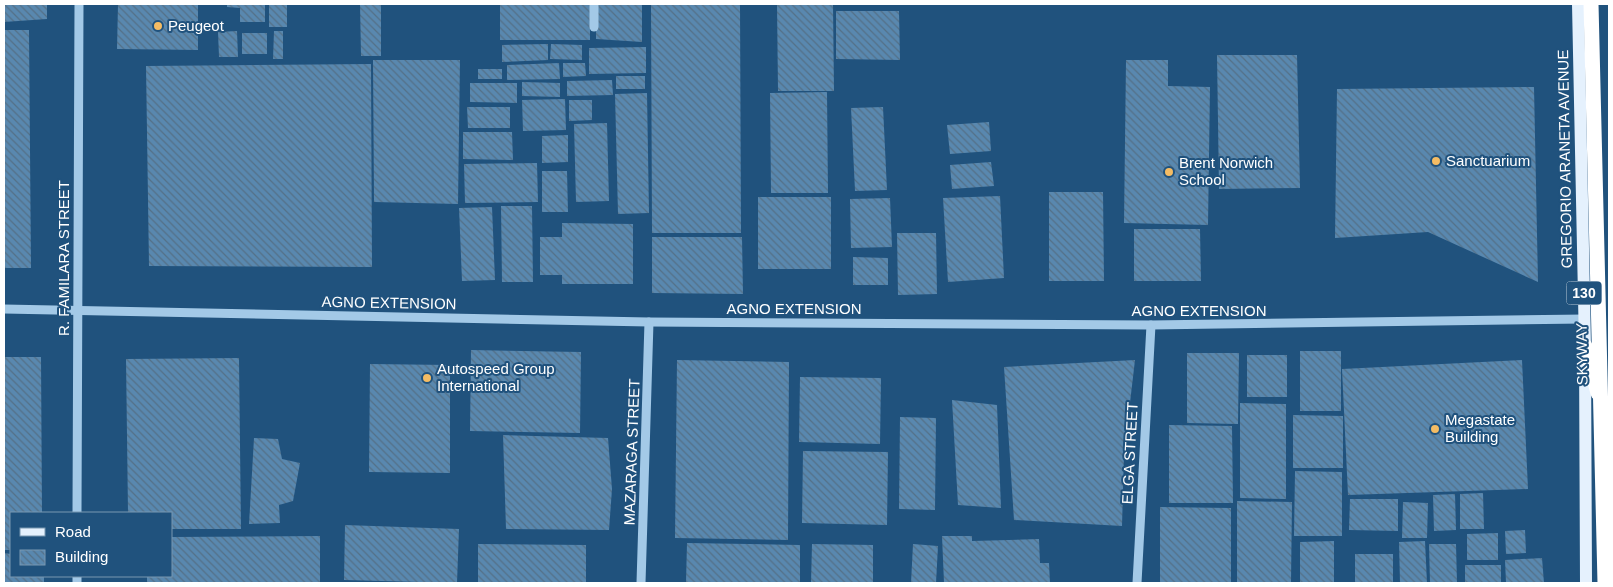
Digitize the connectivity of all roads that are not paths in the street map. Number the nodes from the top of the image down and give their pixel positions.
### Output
1 (80, 4) edge
2 (594, 4) edge
3 (1578, 4) edge
4 (1590, 4) edge
5 (594, 27) dead end
6 (4, 309) edge
7 (78, 310) junction
8 (1584, 319) junction
9 (649, 322) junction
10 (1151, 325) junction
11 (1585, 346) junction
12 (1609, 437) edge
13 (77, 512) edge
14 (641, 583) edge
15 (1137, 583) edge
16 (1586, 583) edge
17 (1605, 583) edge

1 - 7 street, R. FAMILARA STREET
2 - 5 street
3 - 8 main road, GREGORIO ARANETA AVENUE / 130
4 - 17 highway, SKYWAY, bridge
6 - 7 street, AGNO EXTENSION
7 - 9 street, AGNO EXTENSION
7 - 13 street, R. FAMILARA STREET
8 - 10 street, AGNO EXTENSION
8 - 11 main road, GREGORIO ARANETA AVENUE / 130
9 - 10 street, AGNO EXTENSION
9 - 14 street, MAZARAGA STREET
10 - 15 street, ELGA STREET
11 - 12 highway
11 - 16 main road, GREGORIO ARANETA AVENUE / 130

